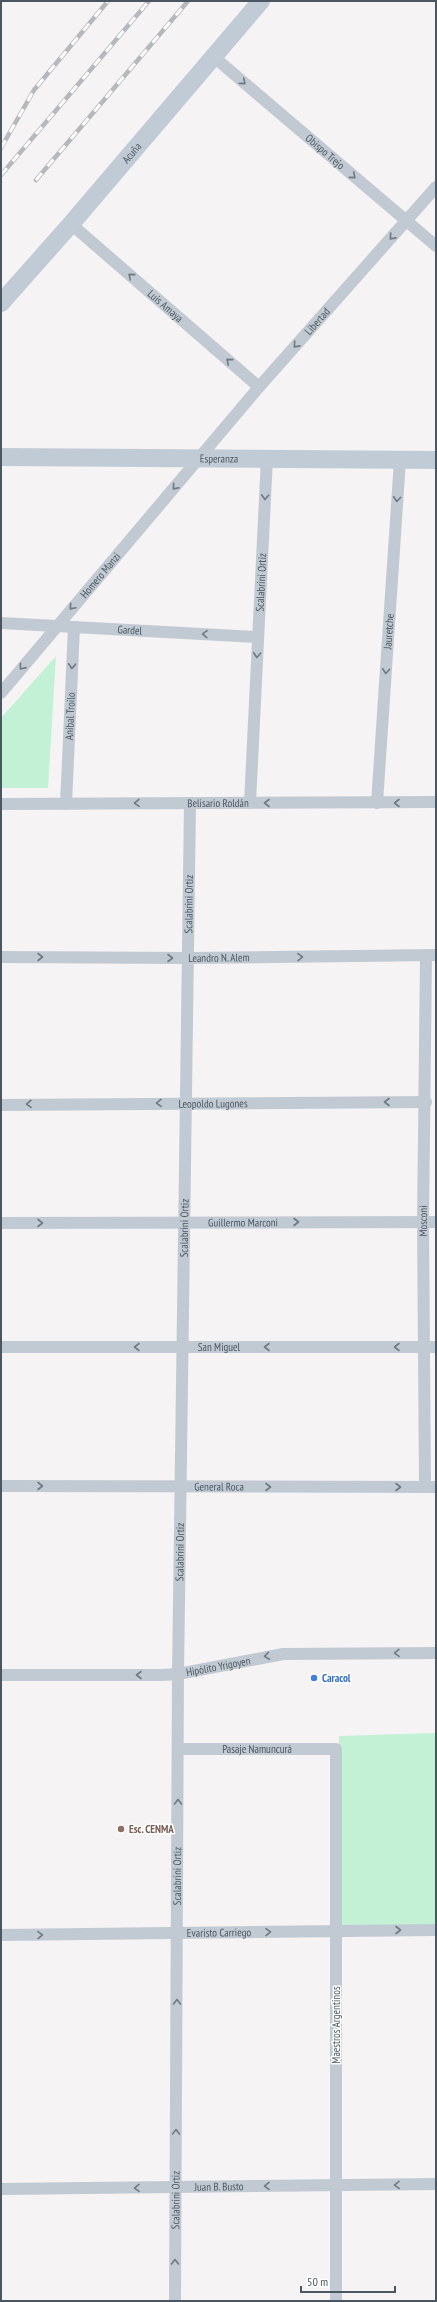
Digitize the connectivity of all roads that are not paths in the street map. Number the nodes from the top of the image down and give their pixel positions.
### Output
1 (261, 1) edge
2 (214, 57) junction
3 (436, 187) edge
4 (407, 221) junction
5 (71, 224) junction
6 (436, 246) edge
7 (1, 303) edge
8 (259, 387) junction
9 (1, 457) edge
10 (200, 458) junction
11 (267, 458) junction
12 (400, 460) junction
13 (436, 460) edge
14 (1, 622) edge
15 (56, 626) junction
16 (74, 627) junction
17 (258, 637) junction
18 (1, 693) edge
19 (436, 802) edge
20 (190, 803) junction
21 (250, 803) junction
22 (377, 803) junction
23 (1, 804) edge
24 (66, 804) junction
25 (431, 955) edge
26 (1, 957) edge
27 (188, 958) junction
28 (426, 1102) junction
29 (186, 1103) junction
30 (1, 1105) edge
31 (184, 1222) junction
32 (423, 1222) junction
33 (436, 1222) edge
34 (1, 1223) edge
35 (182, 1346) junction
36 (1, 1347) edge
37 (430, 1347) edge
38 (1, 1486) edge
39 (181, 1486) junction
40 (431, 1487) edge
41 (436, 1653) edge
42 (178, 1674) junction
43 (1, 1675) edge
44 (178, 1749) junction
45 (336, 1749) joint
46 (336, 1930) junction
47 (436, 1930) edge
48 (178, 1934) junction
49 (1, 1935) edge
50 (436, 2184) edge
51 (336, 2186) junction
52 (175, 2187) junction
53 (1, 2189) edge
54 (175, 2301) edge
55 (336, 2301) edge

1 - 2 main road, Acuña
2 -> 4 street, Obispo Trejo
2 - 5 main road, Acuña
3 - 4 street, Libertad
4 - 6 street, Obispo Trejo
4 -> 8 street, Libertad
5 - 7 main road, Acuña
8 -> 5 street, Luis Amaya
8 - 10 street, Libertad
9 - 10 main road, Esperanza
10 - 11 main road, Esperanza
10 -> 15 street, Homero Manzi
11 - 12 main road, Esperanza
11 -> 17 street, Scalabrini Ortiz
12 - 13 main road, Esperanza
12 -> 22 street, Jauretche
14 - 15 street, Gardel
15 - 16 street, Gardel
15 -> 18 street, Homero Manzi
17 -> 16 street, Gardel
16 -> 24 street, Anibal Troilo
17 -> 21 street, Scalabrini Ortiz
19 -> 22 street, Belisario Roldán
20 - 21 street, Belisario Roldán
20 -> 24 street, Belisario Roldán
20 - 27 street, Scalabrini Ortiz
22 -> 21 street, Belisario Roldán
23 - 24 street, Belisario Roldán
27 -> 25 street, Leandro N. Alem
25 - 28 street, Mosconi
26 -> 27 street, Leandro N. Alem
27 - 29 street, Scalabrini Ortiz
28 -> 29 street, Leopoldo Lugones
28 - 32 street, Mosconi
29 -> 30 street, Leopoldo Lugones
29 - 31 street, Scalabrini Ortiz
31 -> 32 street, Guillermo Marconi
34 -> 31 street, Guillermo Marconi
31 - 35 street, Scalabrini Ortiz
32 - 33 street, Guillermo Marconi
32 - 37 street, Mosconi
35 -> 36 street, San Miguel
37 -> 35 street, San Miguel
35 - 39 street, Scalabrini Ortiz
37 - 40 street, Mosconi
38 -> 39 street, General Roca
39 -> 40 street, General Roca
39 - 42 street, Scalabrini Ortiz
41 -> 42 street, Hipólito Yrigoyen
42 -> 43 street, Hipólito Yrigoyen
42 - 44 street, Scalabrini Ortiz
44 - 45 street, Pasaje Namuncurá
48 -> 44 street, Scalabrini Ortiz
45 - 46 street, Maestros Argentinos
46 -> 47 street, Evaristo Carriego
48 -> 46 street, Evaristo Carriego
46 - 51 street, Maestros Argentinos
49 -> 48 street, Evaristo Carriego
52 -> 48 street, Scalabrini Ortiz
50 -> 51 street, Juan B. Busto
51 -> 52 street, Juan B. Busto
51 - 55 street, Maestros Argentinos
52 -> 53 street, Juan B. Busto
54 -> 52 street, Scalabrini Ortiz

